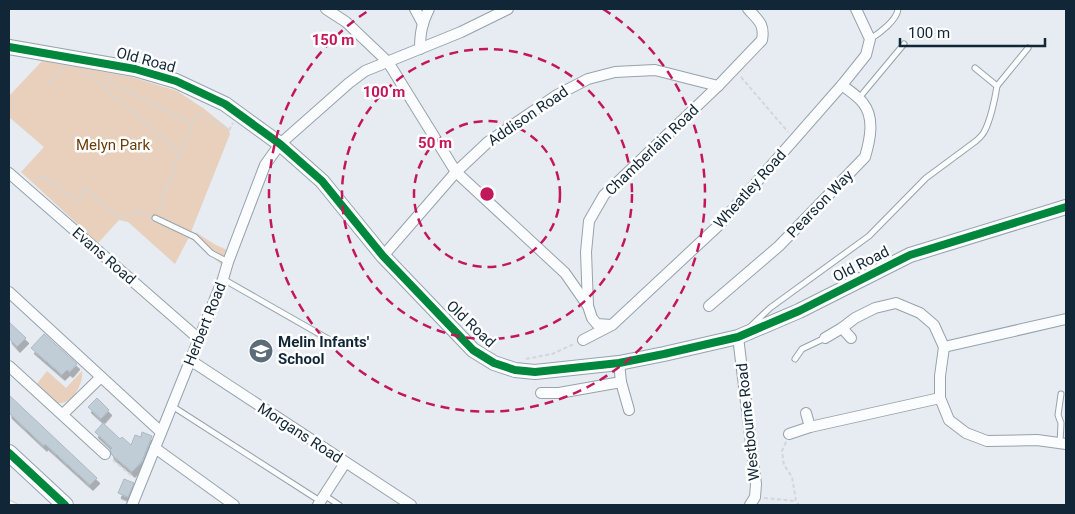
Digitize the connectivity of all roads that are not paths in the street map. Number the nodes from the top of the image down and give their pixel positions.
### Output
1 (326, 9) edge
2 (416, 9) edge
3 (429, 9) edge
4 (508, 9) edge
5 (748, 9) edge
6 (856, 9) edge
7 (898, 9) edge
8 (422, 24) junction
9 (870, 39) junction
10 (904, 44) dead end
11 (9, 47) edge
12 (1028, 48) dead end
13 (420, 49) junction
14 (388, 62) junction
15 (975, 68) dead end
16 (842, 84) junction
17 (718, 86) junction
18 (997, 86) junction
19 (859, 99) junction
20 (280, 144) junction
21 (456, 172) junction
22 (9, 173) edge
23 (1066, 207) edge
24 (155, 218) road end
25 (383, 256) junction
26 (228, 262) junction
27 (223, 279) junction
28 (9, 292) edge
29 (588, 306) junction
30 (709, 306) dead end
31 (1066, 319) edge
32 (612, 326) junction
33 (842, 328) junction
34 (738, 337) junction
35 (825, 338) joint
36 (851, 338) dead end
37 (199, 339) junction
38 (583, 340) road end
39 (337, 344) dead end
40 (944, 347) junction
41 (795, 359) dead end
42 (190, 360) junction
43 (618, 362) junction
44 (9, 366) edge
45 (101, 377) junction
46 (621, 382) junction
47 (541, 393) dead end
48 (1061, 394) dead end
49 (940, 398) junction
50 (172, 406) junction
51 (629, 410) dead end
52 (806, 413) dead end
53 (63, 414) junction
54 (810, 426) junction
55 (161, 432) junction
56 (789, 434) road end
57 (1063, 443) edge
58 (155, 448) junction
59 (9, 453) edge
60 (105, 454) road end
61 (345, 463) junction
62 (320, 501) edge
63 (752, 501) edge
64 (65, 505) edge
65 (132, 505) edge
66 (234, 505) edge
67 (339, 505) edge
68 (411, 505) edge

1 - 14 street
2 - 8 street
3 - 8 street
4 - 13 street, Herbert Road
5 - 17 street, Chamberlain Road
6 - 9 street
7 - 9 lane
8 - 13 street
9 - 16 street, Wheatley Road
10 - 19 lane
11 - 20 street, Old Road
12 - 18 lane
13 - 14 street, Herbert Road
14 - 20 street, Herbert Road
14 - 21 street
15 - 18 lane
16 - 19 street, Pearson Way
16 - 32 street, Wheatley Road
17 - 21 street, Addison Road
17 - 29 street, Chamberlain Road
18 - 34 lane
19 - 30 street, Pearson Way
20 - 25 street, Old Road
20 - 26 street, Herbert Road
21 - 25 street, Addison Road
21 - 29 street
22 - 37 street, Evans Road
23 - 34 street, Old Road
24 - 26 lane
25 - 43 street, Old Road
26 - 27 street, Herbert Road
27 - 37 street, Herbert Road
27 - 39 lane
28 - 45 street
29 - 32 street
31 - 40 street
32 - 38 street, Wheatley Road
33 - 35 street
33 - 36 street
33 - 40 street
34 - 43 street, Old Road
34 - 63 street, Westbourne Road
35 - 41 lane
37 - 42 street, Herbert Road
40 - 49 street
42 - 50 street, Herbert Road
42 - 61 street, Morgans Road
43 - 46 street
44 - 53 street
45 - 53 street
45 - 55 street
46 - 47 street
46 - 51 street
48 - 57 lane
49 - 54 street
49 - 57 street
50 - 55 street, Herbert Road
50 - 62 lane
52 - 54 street
53 - 60 street
54 - 56 street
55 - 58 street, Herbert Road
58 - 65 street, Herbert Road
58 - 66 street
59 - 64 main road
61 - 62 street
61 - 68 street, Morgans Road
62 - 67 lane

